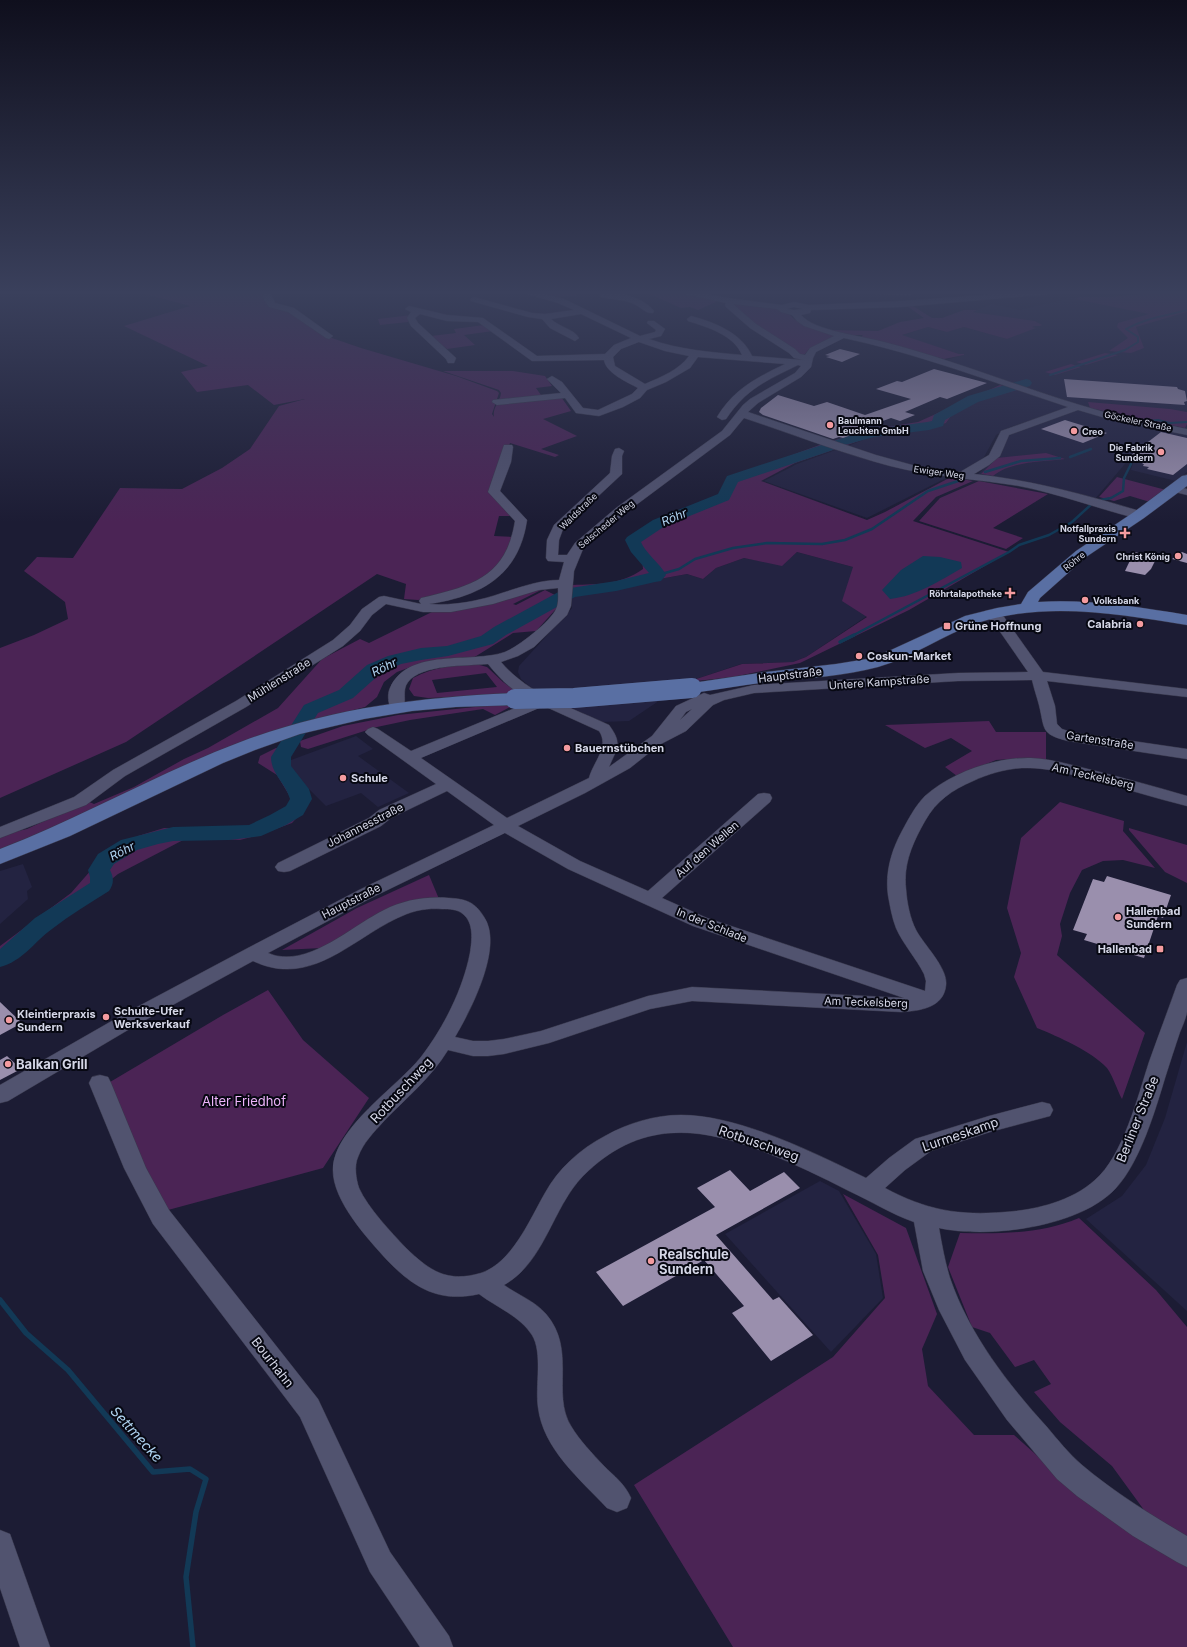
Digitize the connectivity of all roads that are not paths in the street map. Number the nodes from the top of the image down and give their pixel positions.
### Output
1 (613, 369) edge
2 (682, 369) edge
3 (786, 369) edge
4 (803, 369) edge
5 (962, 369) edge
6 (552, 379) dead end
7 (644, 388) junction
8 (568, 395) junction
9 (497, 402) dead end
10 (1078, 407) junction
11 (743, 414) junction
12 (722, 417) dead end
13 (1187, 432) edge
14 (508, 447) dead end
15 (620, 451) dead end
16 (963, 475) junction
17 (1187, 479) edge
18 (1181, 490) edge
19 (1139, 515) junction
20 (572, 559) junction
21 (565, 591) junction
22 (384, 600) junction
23 (1029, 608) junction
24 (990, 614) junction
25 (1187, 620) edge
26 (492, 660) junction
27 (1038, 676) junction
28 (736, 682) junction
29 (1187, 693) edge
30 (545, 701) junction
31 (397, 708) junction
32 (373, 732) dead end
33 (658, 739) junction
34 (1187, 754) edge
35 (411, 758) junction
36 (597, 779) junction
37 (448, 785) junction
38 (764, 798) dead end
39 (1187, 801) edge
40 (506, 826) junction
41 (0, 833) edge
42 (0, 857) edge
43 (284, 867) dead end
44 (650, 899) junction
45 (253, 952) junction
46 (1187, 985) edge
47 (929, 999) junction
48 (442, 1040) junction
49 (100, 1083) dead end
50 (0, 1095) edge
51 (1042, 1110) dead end
52 (868, 1190) junction
53 (925, 1216) junction
54 (484, 1283) junction
55 (617, 1498) dead end
56 (0, 1544) edge
57 (1187, 1552) edge
58 (35, 1647) edge
59 (438, 1647) edge

1 - 7 street
2 - 7 street
3 - 12 street
4 - 11 street, Selscheder Weg
5 - 10 street, Göckeler Straße
6 - 8 street
7 - 8 street
8 - 9 street
10 - 13 street, Göckeler Straße
10 - 16 street
11 - 16 street, Ewiger Weg
11 - 20 street, Selscheder Weg
14 - 22 street
15 - 20 street, Waldstraße
16 - 19 street, Ewiger Weg
17 - 18 main road, Röhre
18 - 19 main road, Röhre
19 - 23 main road, Röhre
20 - 21 street, Selscheder Weg
21 - 22 street
21 - 26 street, Selscheder Weg
22 - 41 street, Mühlenstraße
23 - 24 main road, Hauptstraße
23 - 25 main road, Hauptstraße
24 - 27 street, Gartenstraße
24 - 28 main road, Hauptstraße
26 - 30 street
26 - 31 street, Selscheder Weg
27 - 29 street, Untere Kampstraße
27 - 33 street, Untere Kampstraße
27 - 34 street, Gartenstraße
28 - 31 main road, Hauptstraße, bridge
28 - 33 street
30 - 35 street
30 - 36 street
31 - 42 main road, Hauptstraße
32 - 35 street
33 - 36 street, Untere Kampstraße
35 - 37 street
36 - 40 street, Hauptstraße
37 - 40 street
37 - 43 street, Johannesstraße
38 - 44 street, Auf den Wellen
39 - 47 street, Am Teckelsberg
40 - 44 street, In der Schlade
40 - 45 street, Hauptstraße
44 - 47 street, In der Schlade
45 - 48 street, Rotbuschweg
45 - 50 street, Hauptstraße
46 - 53 street, Berliner Straße
47 - 48 street, Am Teckelsberg
48 - 54 street, Rotbuschweg
49 - 59 street, Bourhahn
51 - 52 street, Lurmeskamp
52 - 53 street, Rotbuschweg
52 - 54 street, Rotbuschweg
53 - 57 street
54 - 55 street
56 - 58 street

